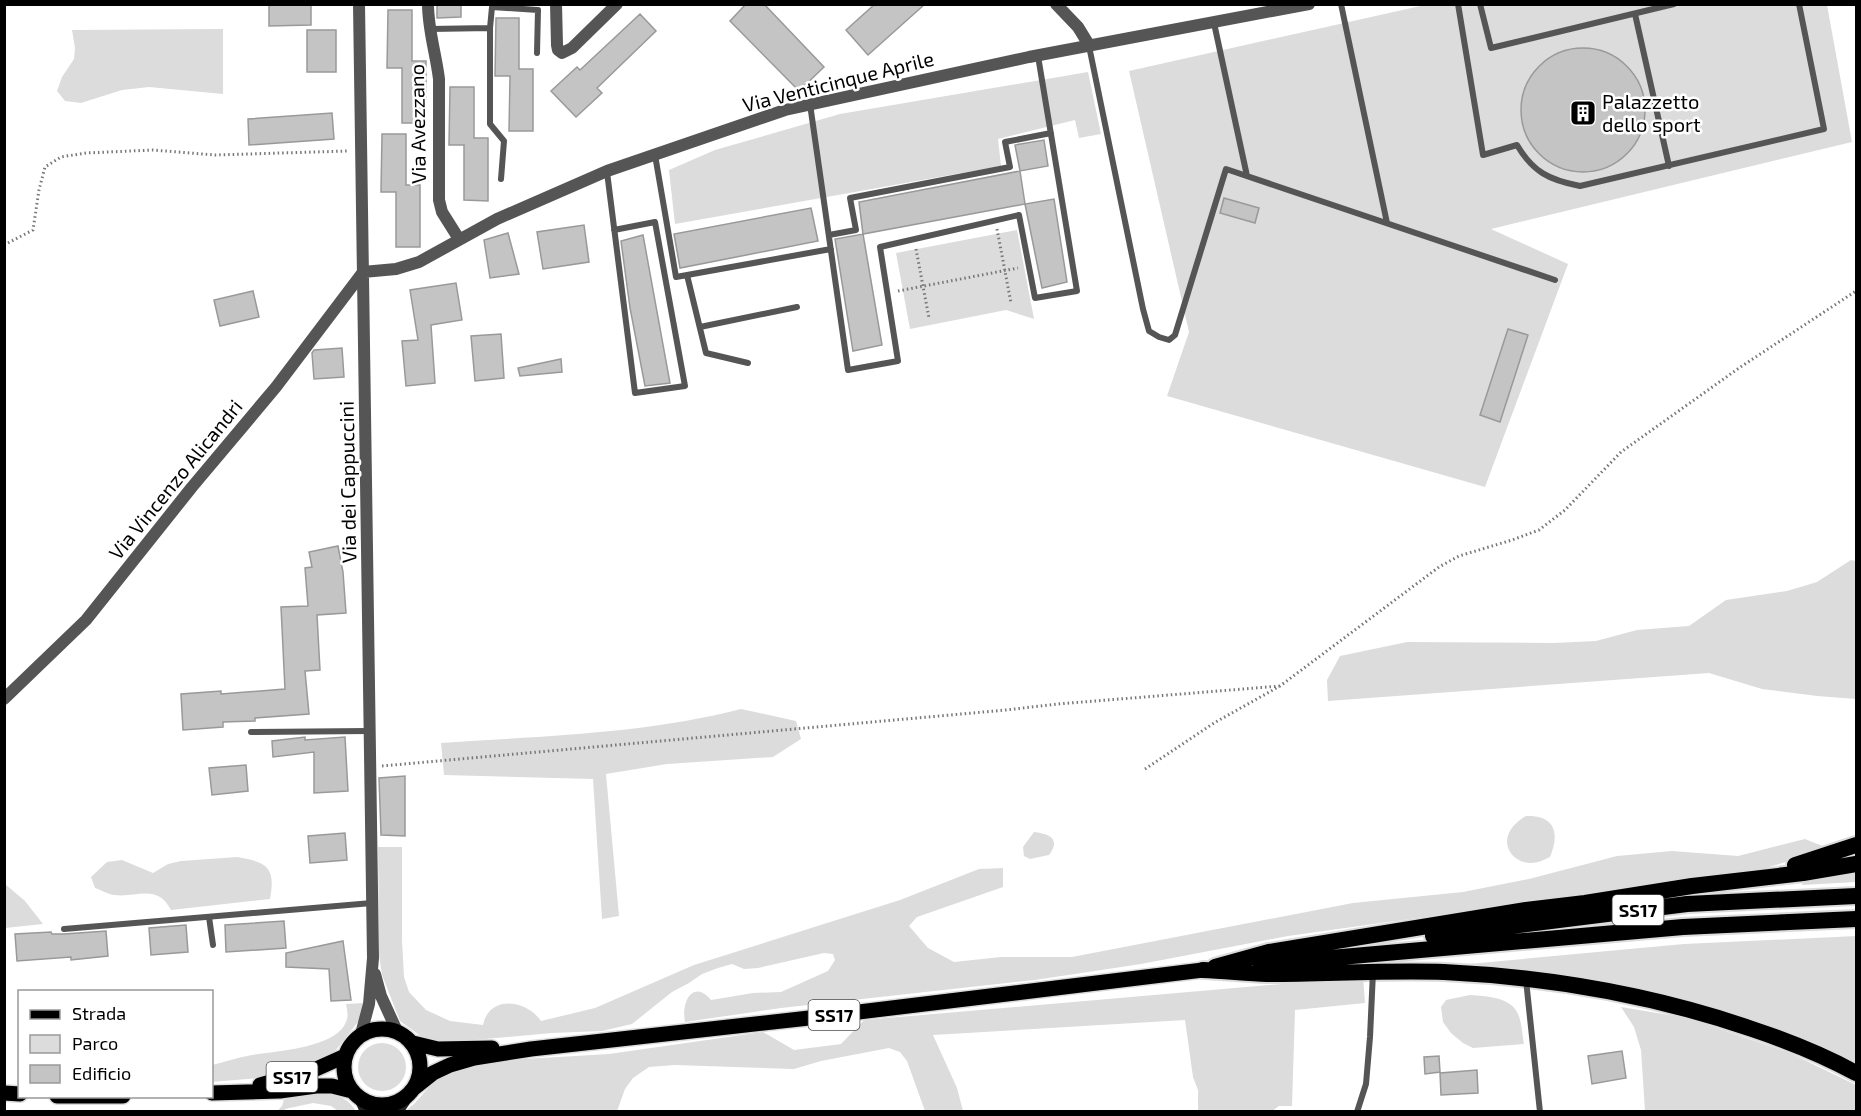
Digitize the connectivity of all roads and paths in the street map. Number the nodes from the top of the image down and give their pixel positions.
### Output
1 (359, 4) edge
2 (428, 4) edge
3 (556, 4) edge
4 (617, 4) edge
5 (1056, 4) edge
6 (1309, 4) edge
7 (1341, 4) edge
8 (1458, 4) edge
9 (1480, 4) edge
10 (1674, 4) edge
11 (1799, 4) edge
12 (1635, 14) junction
13 (1214, 22) junction
14 (490, 28) junction
15 (429, 29) junction
16 (1089, 45) junction
17 (537, 53) dead end
18 (1038, 55) junction
19 (810, 104) junction
20 (1051, 133) junction
21 (362, 151) junction
22 (654, 154) junction
23 (1669, 166) junction
24 (607, 171) junction
25 (1247, 176) junction
26 (501, 179) dead end
27 (995, 221) junction
28 (1387, 223) junction
29 (614, 230) junction
30 (829, 235) junction
31 (459, 239) junction
32 (914, 239) junction
33 (4, 245) edge
34 (831, 249) junction
35 (1029, 266) junction
36 (1005, 271) junction
37 (363, 272) junction
38 (687, 275) junction
39 (1555, 280) dead end
40 (923, 286) junction
41 (1857, 291) edge
42 (887, 293) junction
43 (1011, 303) dead end
44 (797, 307) dead end
45 (929, 318) dead end
46 (700, 327) junction
47 (748, 363) dead end
48 (1280, 686) junction
49 (4, 699) edge
50 (370, 731) junction
51 (251, 732) dead end
52 (370, 767) junction
53 (1145, 769) dead end
54 (1857, 845) edge
55 (1857, 864) edge
56 (1749, 879) junction
57 (1857, 896) edge
58 (372, 903) junction
59 (209, 917) junction
60 (1857, 919) edge
61 (64, 929) dead end
62 (213, 945) dead end
63 (373, 958) junction
64 (1281, 961) junction
65 (1203, 970) junction
66 (1373, 971) junction
67 (1526, 979) junction
68 (397, 1031) junction
69 (361, 1034) junction
70 (413, 1043) junction
71 (531, 1048) junction
72 (345, 1056) junction
73 (1857, 1073) edge
74 (237, 1091) junction
75 (410, 1092) junction
76 (213, 1093) edge
77 (360, 1101) edge
78 (397, 1112) edge
79 (1357, 1112) edge
80 (1540, 1112) edge

1 - 21 street, Via dei Cappuccini
2 - 15 street, Via Avezzano
3 - 4 street
5 - 16 street
6 - 13 street, Via Venticinque Aprile
7 - 28 lane
8 - 23 lane
9 - 12 lane
10 - 12 lane
11 - 23 lane
12 - 23 lane
13 - 16 street, Via Venticinque Aprile
13 - 25 lane
14 - 15 lane
14 - 17 lane
14 - 26 lane
15 - 31 street, Via Avezzano
16 - 18 street, Via Venticinque Aprile
16 - 25 lane
18 - 19 street, Via Venticinque Aprile
18 - 20 lane
19 - 22 street, Via Venticinque Aprile
19 - 30 lane
20 - 30 lane
20 - 35 lane
21 - 33 path
21 - 37 street, Via dei Cappuccini
22 - 24 street, Via Venticinque Aprile
22 - 38 lane
24 - 29 lane
24 - 31 street, Via Venticinque Aprile
25 - 28 lane
27 - 32 lane
27 - 35 lane
27 - 36 path
28 - 39 lane
29 - 29 lane
30 - 34 lane
31 - 37 street, Via Venticinque Aprile
32 - 40 path
32 - 42 lane
34 - 38 lane
34 - 42 lane
35 - 36 path
36 - 40 path
36 - 43 path
37 - 49 street, Via Vincenzo Alicandri
37 - 50 street, Via dei Cappuccini
38 - 46 lane
40 - 42 path
40 - 45 path
41 - 48 path
44 - 46 lane
46 - 47 lane
48 - 52 path
48 - 53 path
50 - 51 lane
50 - 52 street, Via dei Cappuccini
52 - 58 street, Via dei Cappuccini
54 - 56 highway
55 - 56 highway
56 - 65 highway
57 - 64 highway, SS17
58 - 59 lane
58 - 63 street, Via dei Cappuccini
59 - 61 lane
59 - 62 lane
60 - 64 highway, SS17
63 - 68 street, Via dei Cappuccini
63 - 69 street, Via dei Cappuccini
64 - 65 highway, SS17
65 - 66 highway
65 - 71 main road, SS17
66 - 67 highway
66 - 79 lane
67 - 73 highway
67 - 80 lane
68 - 69 main road
68 - 70 main road, SS17
69 - 72 main road, SS17
70 - 71 main road, SS17
70 - 75 main road
71 - 75 main road, SS17
72 - 74 main road, SS17
72 - 77 main road, SS17
74 - 76 main road, SS17
74 - 77 main road, SS17
75 - 77 main road, SS17
75 - 78 main road

